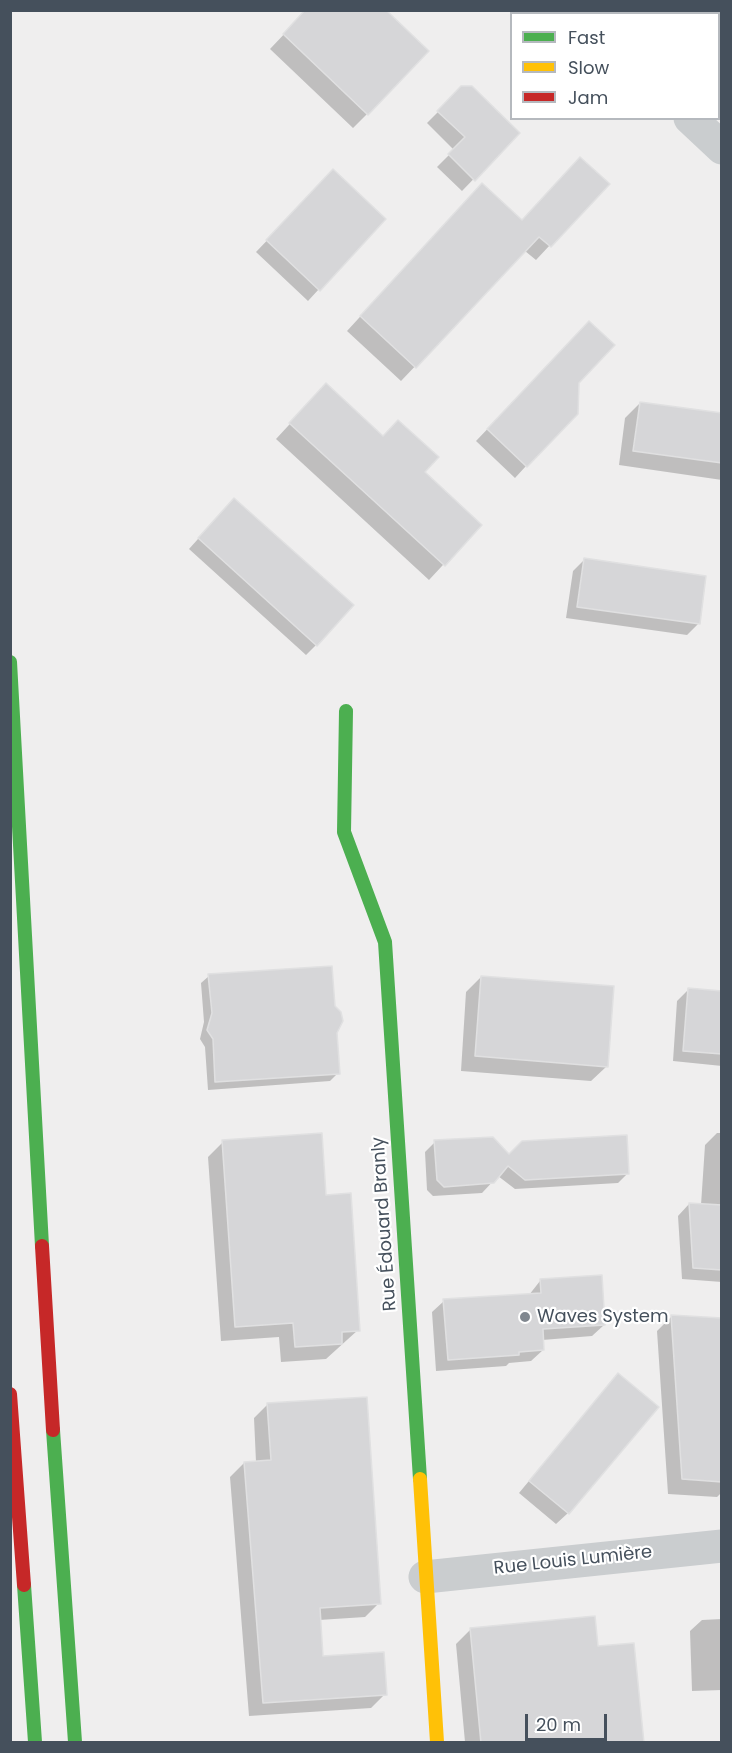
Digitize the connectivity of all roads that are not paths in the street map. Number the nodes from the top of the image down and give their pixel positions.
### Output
1 (692, 120) edge
2 (722, 148) edge
3 (10, 662) edge
4 (346, 711) dead end
5 (10, 1394) edge
6 (722, 1546) edge
7 (425, 1577) junction
8 (34, 1743) edge
9 (75, 1743) edge
10 (437, 1743) edge

1 - 2 street
3 - 9 main road
4 - 7 main road, Rue Édouard Branly
5 - 8 main road
6 - 7 street, Rue Louis Lumière
7 - 10 main road, Rue Édouard Branly

